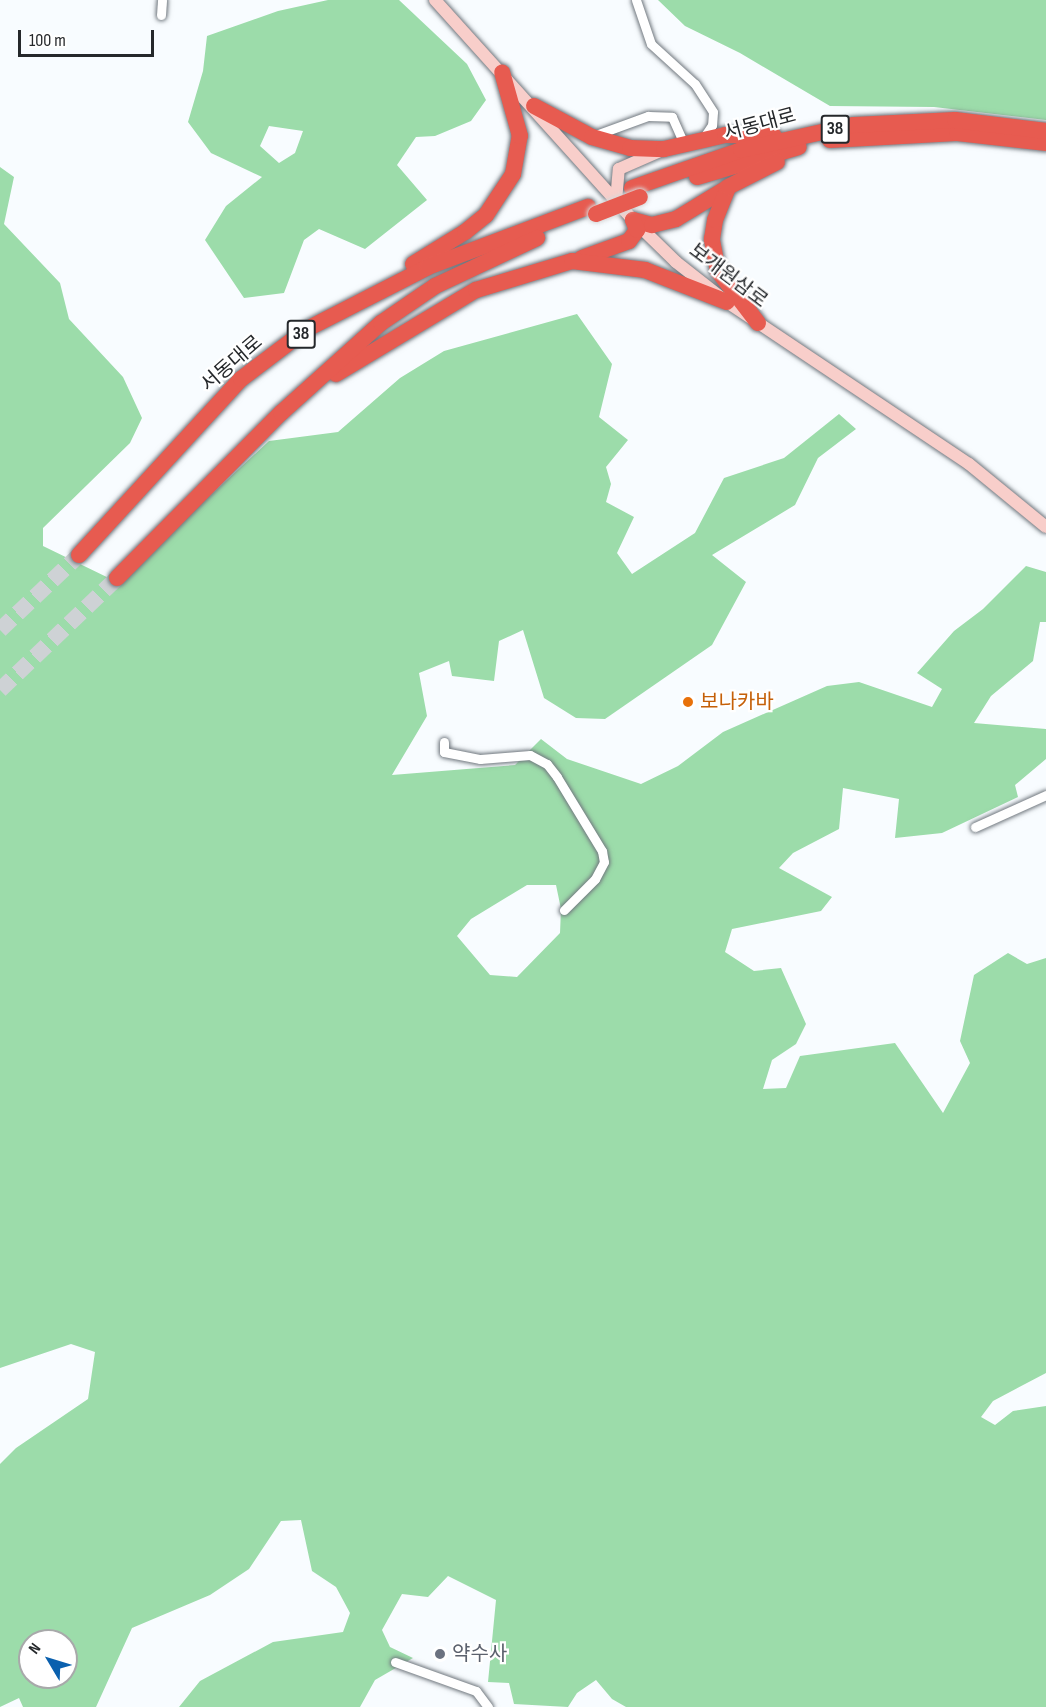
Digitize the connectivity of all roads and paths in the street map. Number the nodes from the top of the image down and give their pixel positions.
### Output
1 (162, 0) edge
2 (435, 0) edge
3 (636, 0) edge
4 (160, 15) dead end
5 (502, 72) junction
6 (534, 106) junction
7 (1046, 131) edge
8 (592, 137) junction
9 (792, 137) junction
10 (1046, 142) edge
11 (692, 144) junction
12 (808, 144) junction
13 (664, 149) junction
14 (729, 187) junction
15 (636, 193) junction
16 (616, 202) junction
17 (592, 211) junction
18 (633, 220) junction
19 (572, 261) junction
20 (727, 302) junction
21 (758, 323) junction
22 (307, 329) junction
23 (281, 412) junction
24 (1046, 527) edge
25 (79, 555) tunnel mouth
26 (117, 578) tunnel mouth
27 (444, 742) dead end
28 (1046, 795) edge
29 (975, 827) dead end
30 (564, 910) dead end
31 (395, 1662) dead end
32 (489, 1707) edge

1 - 4 street
2 - 5 main road, 보개원삼로
3 - 11 street
5 - 6 main road, 보개원삼로
5 - 22 highway
6 - 8 highway
6 - 16 main road, 보개원삼로
7 - 9 highway, 서동대로 / 38
8 - 11 street
8 - 13 highway
9 - 11 highway
9 - 15 highway, 서동대로 / 38
10 - 12 highway, 서동대로 / 38
11 - 13 highway
12 - 14 highway
12 - 15 highway, 서동대로 / 38
13 - 16 main road
14 - 18 highway
14 - 21 highway
15 - 17 highway, 38
16 - 18 main road, 보개원삼로
17 - 22 highway, 서동대로 / 38
17 - 23 highway, 38
18 - 19 highway
18 - 20 main road, 보개원삼로
19 - 20 highway
19 - 23 highway
20 - 21 main road, 보개원삼로
21 - 24 main road, 보개원삼로
22 - 25 highway, 서동대로 / 38
23 - 26 highway, 38
27 - 30 street
28 - 29 street
31 - 32 street

